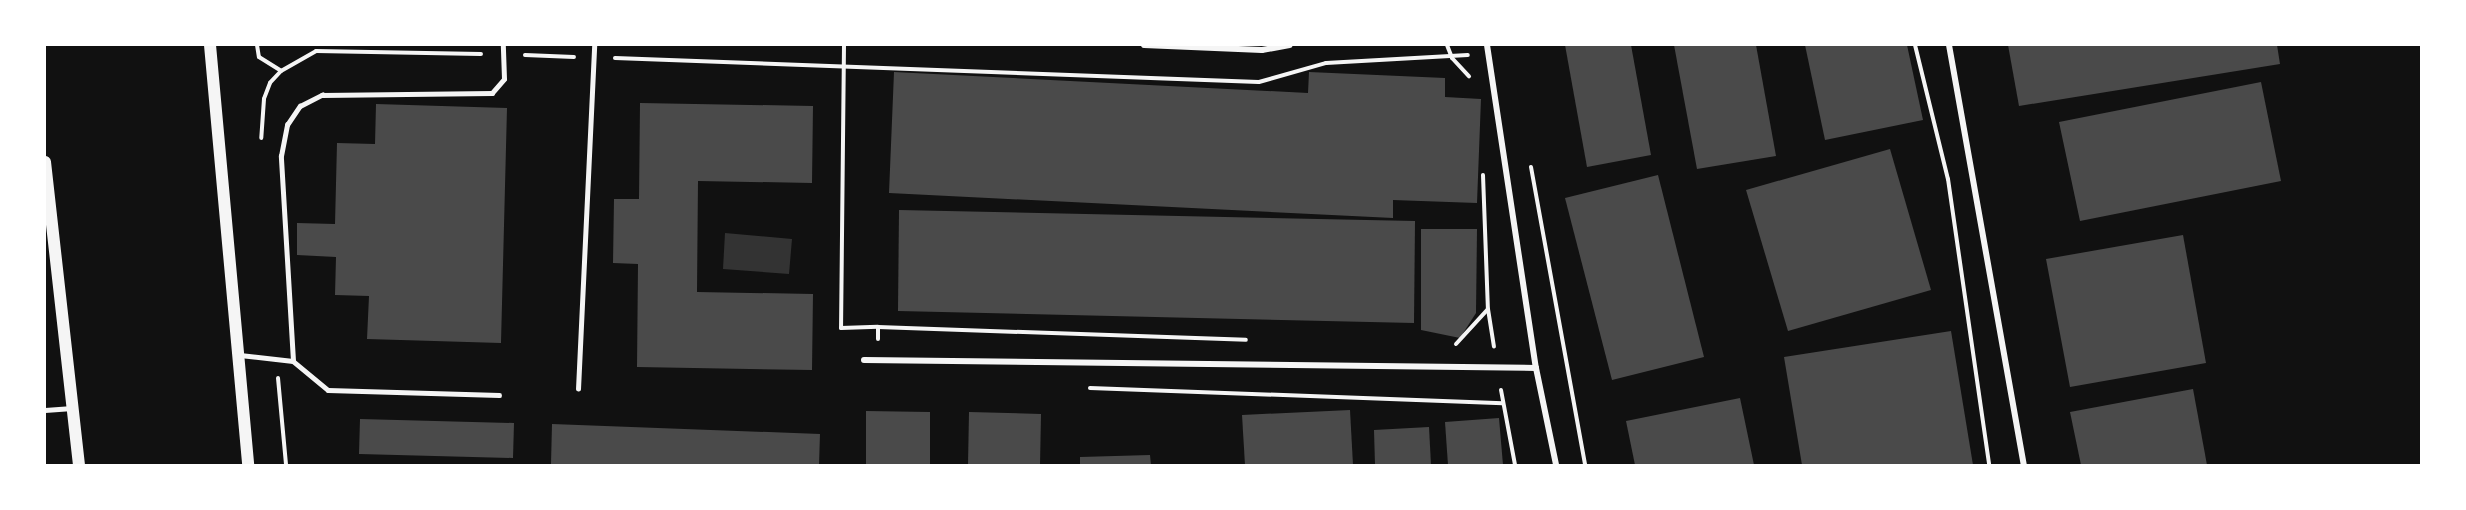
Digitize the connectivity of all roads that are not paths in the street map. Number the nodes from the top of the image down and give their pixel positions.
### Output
1 (210, 45) edge
2 (503, 45) edge
3 (594, 45) edge
4 (1144, 45) edge
5 (1290, 45) edge
6 (1949, 45) edge
7 (1487, 48) edge
8 (45, 162) edge
9 (237, 355) junction
10 (864, 360) dead end
11 (293, 361) junction
12 (1536, 368) junction
13 (578, 389) dead end
14 (499, 395) dead end
15 (72, 408) junction
16 (45, 410) edge
17 (79, 465) edge
18 (248, 465) edge
19 (1556, 465) edge
20 (2024, 465) edge

1 - 9 main road
2 - 11 lane
3 - 13 lane
4 - 5 street
6 - 20 street
7 - 12 street
8 - 15 main road
9 - 11 lane
9 - 18 main road
10 - 12 street
11 - 14 lane
12 - 19 street
15 - 16 lane
15 - 17 main road

